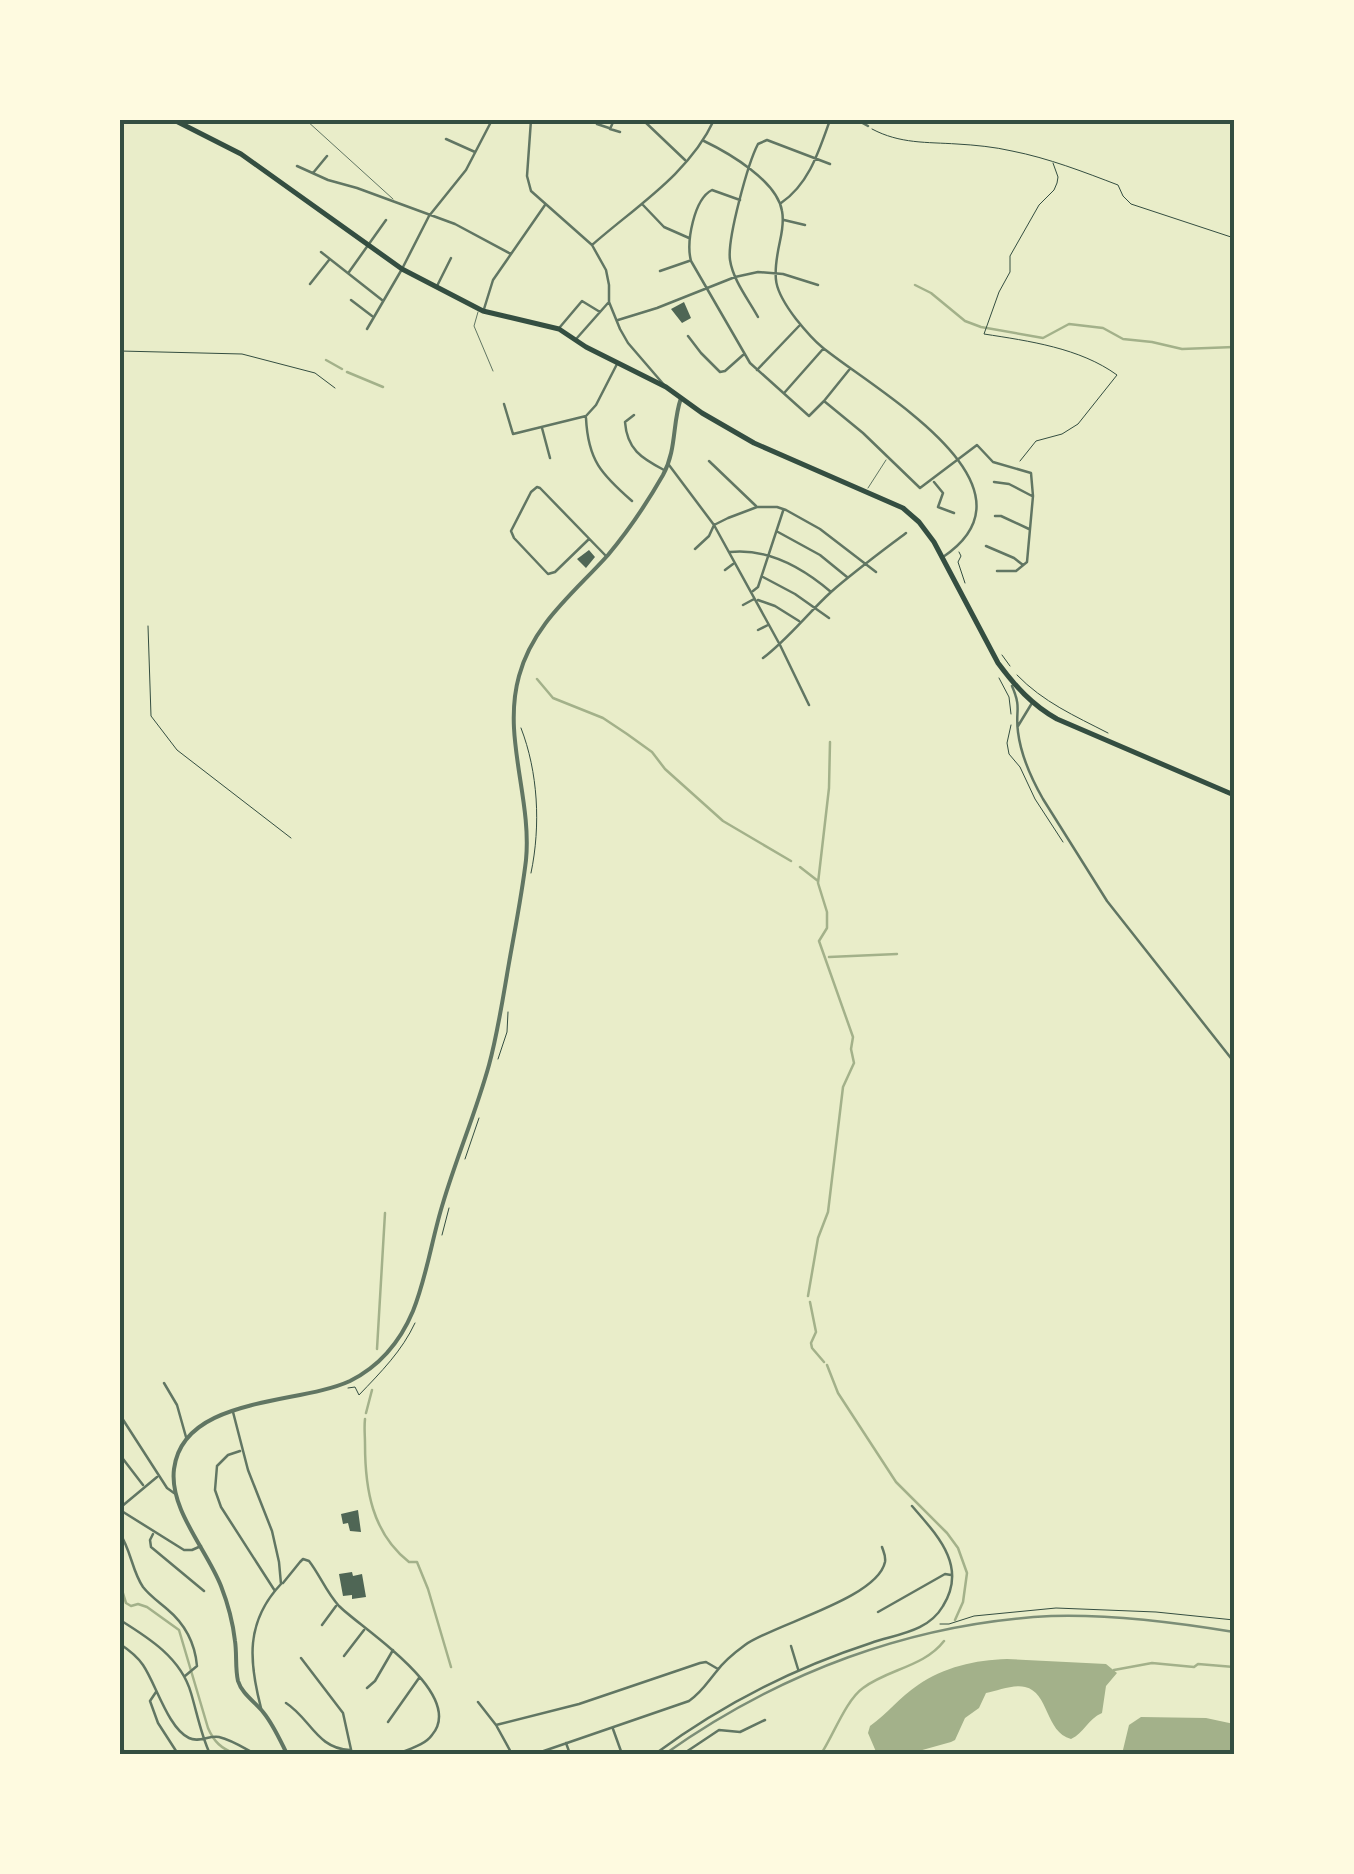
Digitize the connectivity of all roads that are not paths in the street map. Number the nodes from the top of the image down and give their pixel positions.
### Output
1 (174, 120) edge
2 (306, 120) edge
3 (492, 120) edge
4 (530, 120) edge
5 (614, 120) edge
6 (644, 120) edge
7 (714, 120) edge
8 (830, 120) edge
9 (857, 120) edge
10 (597, 124) dead end
11 (868, 126) road end
12 (610, 128) junction
13 (620, 132) dead end
14 (446, 139) dead end
15 (704, 141) junction
16 (476, 152) junction
17 (327, 156) dead end
18 (816, 158) junction
19 (686, 161) junction
20 (830, 164) dead end
21 (297, 166) dead end
22 (748, 168) junction
23 (312, 174) junction
24 (740, 200) junction
25 (394, 202) junction
26 (642, 204) junction
27 (780, 204) junction
28 (545, 205) junction
29 (429, 216) junction
30 (386, 220) dead end
31 (782, 220) junction
32 (804, 225) dead end
33 (689, 238) junction
34 (369, 245) junction
35 (592, 246) junction
36 (321, 252) dead end
37 (511, 254) junction
38 (452, 258) dead end
39 (330, 259) junction
40 (691, 260) junction
41 (402, 269) junction
42 (660, 271) dead end
43 (774, 272) junction
44 (348, 273) junction
45 (735, 276) junction
46 (310, 284) dead end
47 (818, 286) dead end
48 (436, 287) junction
49 (707, 288) junction
50 (351, 300) dead end
51 (384, 300) junction
52 (608, 302) junction
53 (481, 310) junction
54 (600, 312) junction
55 (374, 317) junction
56 (758, 317) dead end
57 (616, 321) junction
58 (800, 324) junction
59 (559, 328) junction
60 (367, 329) dead end
61 (688, 336) dead end
62 (575, 340) junction
63 (824, 348) junction
64 (744, 354) junction
65 (618, 362) junction
66 (650, 366) junction
67 (850, 368) junction
68 (757, 370) junction
69 (493, 372) dead end
70 (646, 376) junction
71 (666, 387) junction
72 (783, 394) junction
73 (681, 398) junction
74 (824, 401) junction
75 (504, 404) dead end
76 (634, 414) dead end
77 (586, 416) junction
78 (542, 426) junction
79 (888, 457) junction
80 (550, 458) dead end
81 (959, 460) junction
82 (709, 461) dead end
83 (668, 464) junction
84 (665, 470) junction
85 (933, 481) junction
86 (994, 482) dead end
87 (865, 492) junction
88 (1033, 496) junction
89 (632, 501) dead end
90 (758, 507) junction
91 (783, 508) junction
92 (954, 514) dead end
93 (994, 516) dead end
94 (714, 525) junction
95 (1030, 529) junction
96 (777, 532) junction
97 (906, 533) dead end
98 (589, 539) junction
99 (986, 546) dead end
100 (695, 549) dead end
101 (728, 552) junction
102 (769, 555) junction
103 (606, 556) junction
104 (943, 558) junction
105 (734, 563) junction
106 (866, 564) junction
107 (1024, 566) junction
108 (725, 570) dead end
109 (996, 571) dead end
110 (876, 572) dead end
111 (761, 577) junction
112 (848, 578) junction
113 (751, 592) junction
114 (831, 592) junction
115 (756, 599) junction
116 (743, 605) dead end
117 (815, 608) junction
118 (829, 618) dead end
119 (801, 622) junction
120 (769, 624) junction
121 (758, 630) dead end
122 (780, 645) junction
123 (763, 658) dead end
124 (1010, 680) junction
125 (1030, 701) junction
126 (809, 705) dead end
127 (1020, 706) junction
128 (1017, 727) junction
129 (1234, 795) edge
130 (1234, 1062) edge
131 (164, 1383) dead end
132 (232, 1411) junction
133 (120, 1415) edge
134 (186, 1439) junction
135 (242, 1450) junction
136 (120, 1456) edge
137 (160, 1476) junction
138 (144, 1486) junction
139 (176, 1494) junction
140 (912, 1506) dead end
141 (120, 1509) edge
142 (154, 1532) junction
143 (120, 1534) edge
144 (202, 1546) junction
145 (882, 1547) dead end
146 (279, 1562) junction
147 (294, 1570) junction
148 (952, 1575) junction
149 (282, 1584) junction
150 (276, 1591) junction
151 (204, 1592) dead end
152 (337, 1604) junction
153 (878, 1612) dead end
154 (120, 1620) edge
155 (322, 1625) dead end
156 (365, 1628) junction
157 (120, 1644) edge
158 (790, 1646) dead end
159 (393, 1650) junction
160 (344, 1656) dead end
161 (302, 1658) dead end
162 (718, 1669) junction
163 (799, 1670) junction
164 (186, 1675) junction
165 (420, 1677) junction
166 (367, 1688) dead end
167 (157, 1692) junction
168 (478, 1702) dead end
169 (286, 1703) dead end
170 (262, 1710) junction
171 (765, 1720) dead end
172 (388, 1722) dead end
173 (496, 1725) junction
174 (612, 1728) junction
175 (206, 1738) junction
176 (566, 1743) junction
177 (120, 1744) edge
178 (352, 1752) edge
179 (125, 1754) edge
180 (178, 1754) edge
181 (210, 1754) edge
182 (255, 1754) edge
183 (286, 1754) edge
184 (398, 1754) edge
185 (512, 1754) edge
186 (535, 1754) edge
187 (570, 1754) edge
188 (622, 1754) edge
189 (655, 1754) edge
190 (682, 1754) edge

1 - 34 main road
2 - 25 lane
3 - 16 street
4 - 28 street
5 - 12 street
6 - 19 street
7 - 15 street
8 - 18 street
9 - 11 street
10 - 12 street
12 - 13 street
14 - 16 street
15 - 19 street
15 - 22 street
16 - 29 street
17 - 23 street
18 - 20 street
18 - 22 street
18 - 27 street
19 - 26 street
21 - 23 street
22 - 24 street
22 - 27 street
23 - 25 street
24 - 33 street
24 - 45 street
25 - 29 street
26 - 33 street
26 - 35 street
27 - 31 street
28 - 35 street
28 - 37 street
29 - 37 street
29 - 41 street
30 - 34 street
31 - 32 street
31 - 43 street
33 - 40 street
34 - 41 main road
34 - 44 street
35 - 52 street
36 - 39 street
37 - 53 street
38 - 48 street
39 - 44 street
39 - 46 street
40 - 42 street
40 - 49 street
41 - 48 main road
41 - 51 street
43 - 45 street
43 - 47 street
43 - 58 street
44 - 51 street
45 - 49 street
45 - 56 street
48 - 53 main road
49 - 57 street
49 - 64 street
50 - 55 street
51 - 55 street
52 - 54 street
52 - 57 street
53 - 59 main road
53 - 69 lane
54 - 59 street
54 - 62 street
55 - 60 street
57 - 66 street
58 - 63 street
58 - 68 street
59 - 62 main road
61 - 64 street
62 - 65 main road
63 - 67 street
63 - 72 street
64 - 68 street
65 - 70 main road
65 - 77 street
66 - 70 street
66 - 71 street
67 - 74 street
67 - 81 street
68 - 72 street
70 - 71 main road
71 - 73 main road
72 - 74 street
73 - 83 street
73 - 87 main road
74 - 79 street
75 - 78 street
76 - 84 street
77 - 78 street
77 - 89 street
78 - 80 street
79 - 85 street
79 - 87 lane
81 - 85 street
81 - 88 street
81 - 104 street
82 - 90 street
83 - 84 street
83 - 94 street
84 - 103 street
85 - 92 street
86 - 88 street
87 - 104 main road
88 - 95 street
90 - 91 street
90 - 94 street
91 - 96 street
91 - 106 street
93 - 95 street
94 - 100 street
94 - 101 street
95 - 107 street
96 - 102 street
96 - 112 street
97 - 106 street
98 - 98 street
98 - 103 street
99 - 107 street
101 - 102 street
101 - 105 street
102 - 111 street
102 - 114 street
103 - 132 street
104 - 124 main road
105 - 108 street
105 - 113 street
106 - 110 street
106 - 112 street
107 - 109 street
111 - 113 street
111 - 117 street
112 - 114 street
113 - 115 street
114 - 117 street
115 - 116 street
115 - 119 street
115 - 120 street
117 - 118 street
117 - 119 street
119 - 122 street
120 - 121 street
120 - 122 street
122 - 123 street
122 - 126 street
124 - 125 main road
124 - 127 street
125 - 127 street
125 - 128 street
125 - 129 main road
127 - 128 street
128 - 130 street
131 - 134 street
132 - 134 street
132 - 135 street
133 - 137 street
134 - 139 street
135 - 146 street
135 - 150 street
136 - 138 street
137 - 138 street
137 - 139 street
138 - 141 street
139 - 144 street
140 - 148 street
141 - 142 street
142 - 144 street
142 - 151 street
143 - 164 street
144 - 170 street
145 - 162 street
146 - 147 street
146 - 149 street
147 - 149 street
147 - 152 street
148 - 153 street
148 - 163 street
149 - 150 street
150 - 170 street
152 - 155 street
152 - 156 street
154 - 164 street
156 - 159 street
156 - 160 street
157 - 167 street
158 - 163 street
159 - 165 street
159 - 166 street
161 - 178 street
162 - 173 street
162 - 174 street
163 - 189 street
164 - 175 street
165 - 172 street
165 - 184 street
167 - 175 street
167 - 180 street
168 - 173 street
169 - 178 street
170 - 183 street
171 - 190 street
173 - 185 street
174 - 176 street
174 - 188 street
175 - 181 street
175 - 182 street
176 - 186 street
176 - 187 street
177 - 179 street

